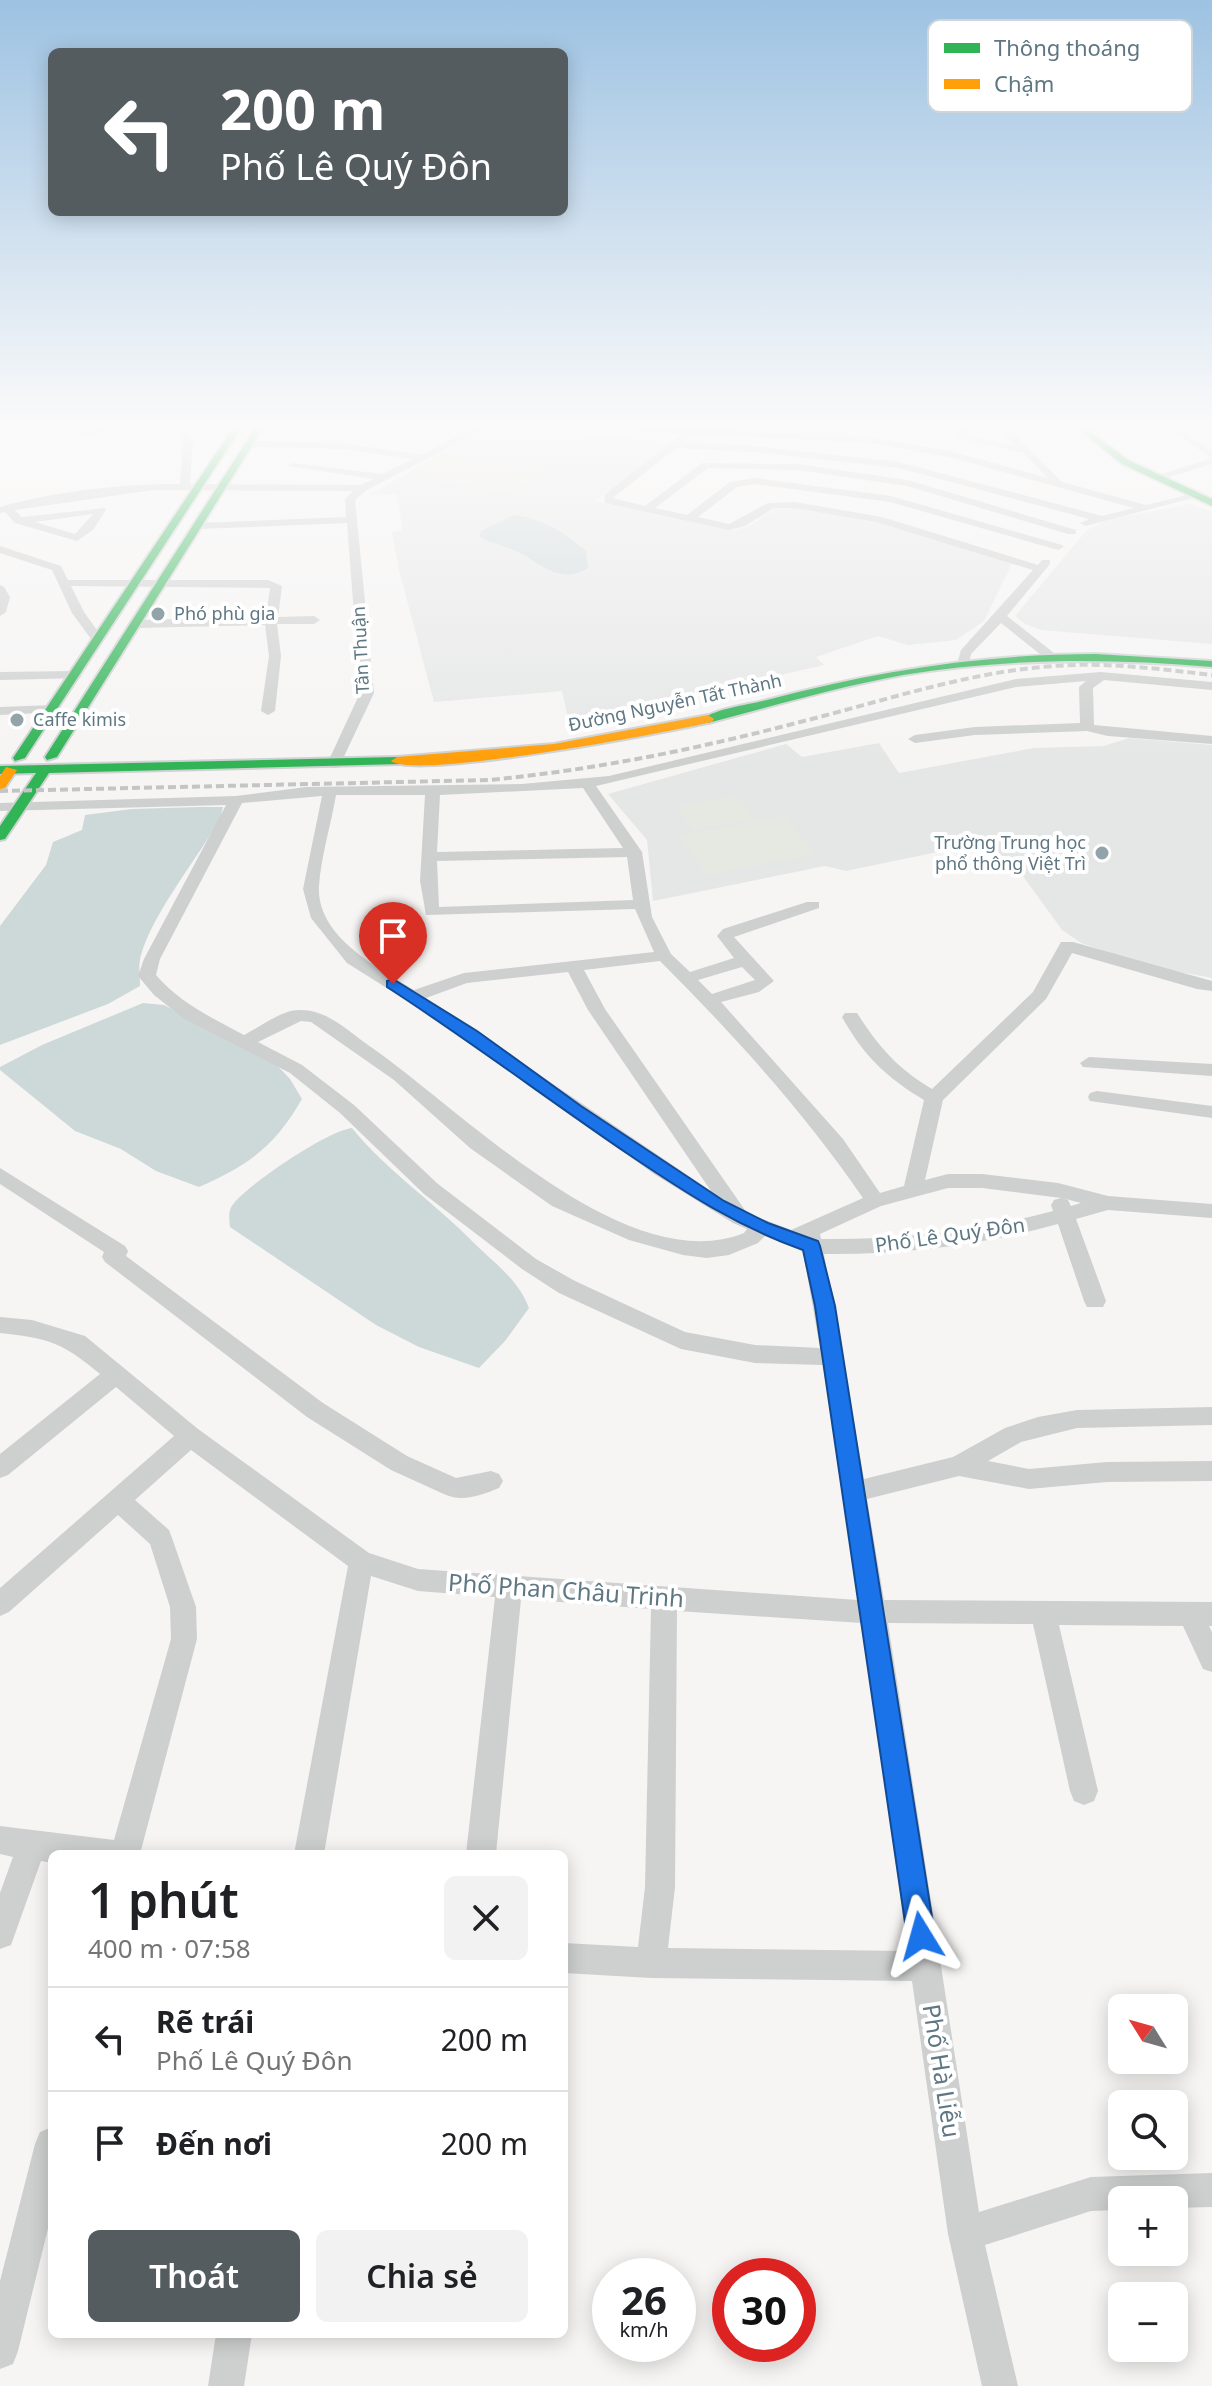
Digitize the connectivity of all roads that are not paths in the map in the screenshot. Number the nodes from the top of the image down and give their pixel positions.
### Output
1 (162, 536) edge
2 (192, 536) edge
3 (353, 536) edge
4 (934, 536) edge
5 (1021, 536) edge
6 (1068, 536) edge
7 (14, 541) dead end
8 (1058, 547) junction
9 (0, 549) edge
10 (1040, 569) junction
11 (135, 582) junction
12 (62, 583) junction
13 (163, 583) junction
14 (0, 589) edge
15 (0, 612) edge
16 (1000, 617) junction
17 (314, 620) dead end
18 (271, 623) junction
19 (137, 624) junction
20 (98, 640) junction
21 (1042, 652) junction
22 (1212, 654) edge
23 (964, 659) junction
24 (1212, 664) edge
25 (75, 675) junction
26 (0, 676) edge
27 (1101, 676) junction
28 (1212, 686) edge
29 (94, 693) junction
30 (58, 702) junction
31 (0, 711) edge
32 (268, 711) dead end
33 (1087, 727) junction
34 (915, 739) dead end
35 (1212, 740) edge
36 (337, 758) junction
37 (47, 764) junction
38 (6, 768) edge
39 (587, 783) junction
40 (433, 790) junction
41 (330, 791) junction
42 (236, 800) junction
43 (0, 807) edge
44 (19, 807) junction
45 (0, 836) edge
46 (634, 852) junction
47 (430, 857) junction
48 (643, 904) junction
49 (813, 905) dead end
50 (664, 956) junction
51 (747, 960) junction
52 (574, 967) junction
53 (687, 978) junction
54 (1212, 986) edge
55 (412, 997) junction
56 (709, 1000) junction
57 (851, 1017) dead end
58 (243, 1043) junction
59 (1089, 1063) dead end
60 (1212, 1070) edge
61 (1097, 1097) dead end
62 (934, 1098) junction
63 (1212, 1112) edge
64 (0, 1175) edge
65 (913, 1190) junction
66 (1058, 1190) junction
67 (875, 1201) junction
68 (1108, 1203) junction
69 (1212, 1211) edge
70 (1063, 1216) junction
71 (740, 1218) junction
72 (761, 1228) junction
73 (803, 1239) junction
74 (1095, 1301) dead end
75 (0, 1325) edge
76 (832, 1357) junction
77 (118, 1373) junction
78 (1212, 1416) edge
79 (190, 1436) junction
80 (959, 1466) junction
81 (0, 1468) edge
82 (1212, 1471) edge
83 (491, 1481) dead end
84 (854, 1492) junction
85 (118, 1500) junction
86 (361, 1562) junction
87 (509, 1587) junction
88 (664, 1598) junction
89 (0, 1604) edge
90 (873, 1612) junction
91 (1043, 1613) junction
92 (1202, 1614) edge
93 (1212, 1660) edge
94 (1084, 1791) dead end
95 (0, 1840) edge
96 (32, 1846) junction
97 (72, 1850) edge
98 (126, 1850) edge
99 (310, 1850) edge
100 (481, 1850) edge
101 (0, 1934) edge
102 (568, 1958) edge
103 (651, 1963) junction
104 (925, 1966) junction
105 (48, 2160) edge
106 (1212, 2190) edge
107 (965, 2234) junction
108 (233, 2338) edge
109 (0, 2351) edge
110 (226, 2386) edge
111 (1000, 2386) edge

1 - 11 main road
2 - 13 main road
3 - 36 street, Tân Thuận
4 - 10 street
5 - 8 street
6 - 8 street
7 - 9 street
8 - 10 street
9 - 12 street
10 - 16 street
11 - 12 street
11 - 13 street
11 - 20 main road
12 - 20 street
13 - 18 street
13 - 19 main road
14 - 15 street
16 - 21 street
16 - 23 street
17 - 18 street
18 - 19 street
18 - 32 street
19 - 29 main road
20 - 25 main road
21 - 22 main road, Đường Nguyễn Tất Thành
21 - 23 main road, Đường Nguyễn Tất Thành
21 - 24 main road, Đường Nguyễn Tất Thành
23 - 36 main road, Đường Nguyễn Tất Thành
25 - 26 street
25 - 30 main road
27 - 28 street
27 - 33 street
27 - 39 street
29 - 30 main road
29 - 37 main road
30 - 31 street
30 - 38 main road
33 - 34 street
33 - 35 street
36 - 37 main road, Đường Nguyễn Tất Thành
37 - 38 main road, Đường Nguyễn Tất Thành
37 - 44 main road
39 - 40 street
39 - 46 street
40 - 41 street
40 - 47 street
41 - 42 street
41 - 55 street, Phố Lê Quý Đôn
42 - 44 street
42 - 58 street
43 - 44 street
44 - 45 main road
46 - 47 street
46 - 48 street
47 - 48 street
48 - 50 street
49 - 51 street
50 - 52 street
50 - 53 street
51 - 53 street
51 - 56 street
52 - 55 street
52 - 71 street
53 - 56 street
54 - 62 street
55 - 71 street, Phố Lê Quý Đôn
56 - 67 street
57 - 62 street
58 - 72 street
58 - 76 street
59 - 60 street
61 - 63 street
62 - 65 street
64 - 83 street
65 - 66 street, Phố Lê Quý Đôn
65 - 67 street, Phố Lê Quý Đôn
66 - 68 street, Phố Lê Quý Đôn
66 - 70 street
67 - 73 street, Phố Lê Quý Đôn
68 - 69 street, Phố Lê Quý Đôn
68 - 70 street, Phố Lê Quý Đôn
70 - 73 street, Phố Lê Quý Đôn
70 - 74 street
71 - 72 street, Phố Lê Quý Đôn
72 - 73 street, Phố Lê Quý Đôn
73 - 76 street, Phố Hà Liễu
75 - 77 street, Phố Phan Châu Trinh
76 - 84 street, Phố Hà Liễu
77 - 79 street, Phố Phan Châu Trinh
77 - 81 street
78 - 80 street
79 - 85 street
79 - 86 street, Phố Phan Châu Trinh
80 - 82 street
80 - 84 street
84 - 90 street, Phố Hà Liễu
85 - 89 street
85 - 98 street
86 - 87 street, Phố Phan Châu Trinh
86 - 99 street
87 - 88 street, Phố Phan Châu Trinh
87 - 100 street
88 - 90 street, Phố Phan Châu Trinh
88 - 103 street
90 - 91 street, Phố Phan Châu Trinh
90 - 104 street, Phố Hà Liễu
91 - 92 street, Phố Phan Châu Trinh
91 - 94 street
92 - 93 street
95 - 96 street
96 - 97 street
96 - 101 street
102 - 103 street
103 - 104 street
104 - 107 street, Phố Hà Liễu
105 - 109 street
106 - 107 street
107 - 111 street, Phố Hà Liễu
108 - 110 street

